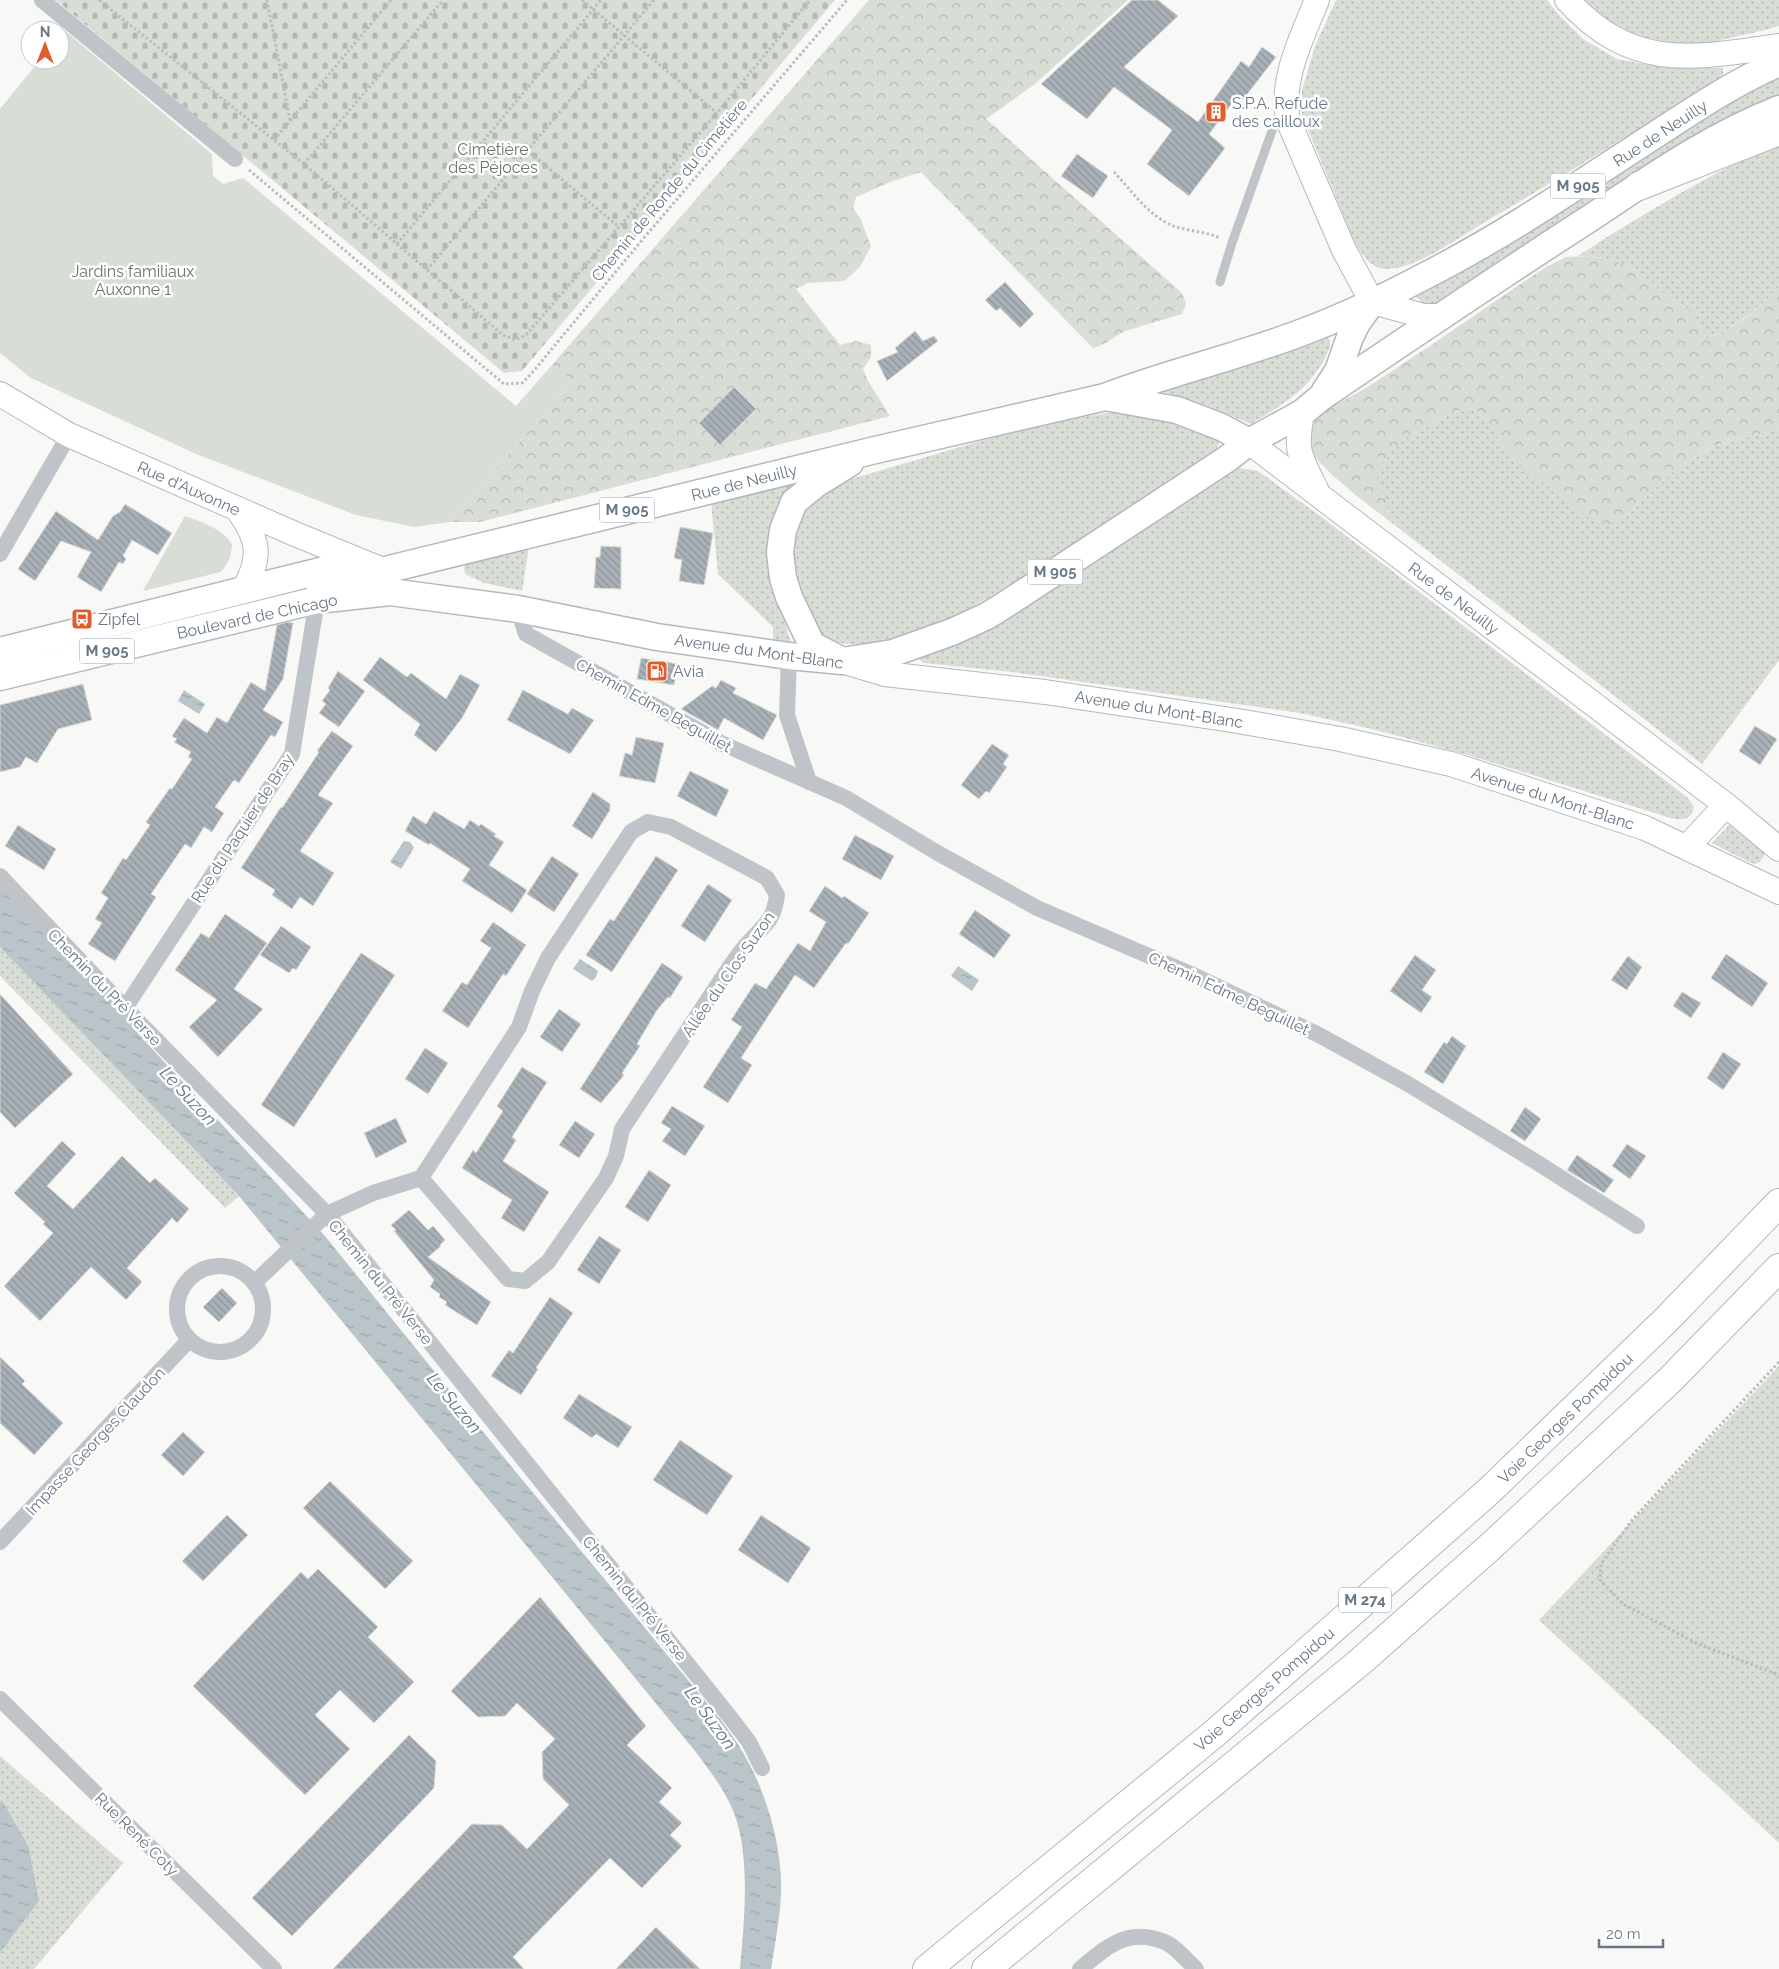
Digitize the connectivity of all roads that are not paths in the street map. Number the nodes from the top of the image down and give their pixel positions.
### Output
1 (42, 0) edge
2 (1317, 0) edge
3 (1567, 0) edge
4 (1779, 46) edge
5 (1779, 63) edge
6 (1286, 109) junction
7 (1779, 109) edge
8 (1779, 131) edge
9 (236, 159) road end
10 (1639, 186) junction
11 (1220, 282) dead end
12 (1372, 302) junction
13 (1442, 316) junction
14 (0, 394) edge
15 (1105, 397) junction
16 (1311, 406) junction
17 (69, 435) junction
18 (1249, 442) junction
19 (871, 450) junction
20 (1319, 495) junction
21 (237, 509) junction
22 (0, 554) edge
23 (383, 570) junction
24 (244, 589) junction
25 (317, 600) junction
26 (518, 609) junction
27 (215, 625) junction
28 (0, 651) edge
29 (789, 656) junction
30 (842, 661) junction
31 (0, 677) edge
32 (809, 782) junction
33 (1726, 805) junction
34 (1687, 847) junction
35 (1779, 849) edge
36 (0, 876) edge
37 (1779, 892) edge
38 (125, 1008) junction
39 (421, 1178) junction
40 (1779, 1203) edge
41 (326, 1214) junction
42 (1637, 1226) dead end
43 (1779, 1268) edge
44 (254, 1283) junction
45 (189, 1340) junction
46 (0, 1542) edge
47 (0, 1699) edge
48 (762, 1768) dead end
49 (274, 1969) edge
50 (927, 1969) edge
51 (986, 1969) edge
52 (1080, 1969) edge
53 (1196, 1969) edge

1 - 9 street
2 - 6 main road
3 - 4 main road
5 - 12 main road, Rue de Neuilly / M 905
6 - 11 lane
6 - 12 main road
7 - 10 main road, M 905
8 - 10 highway
10 - 13 main road, M 905
12 - 13 main road
12 - 15 main road, Rue de Neuilly / M 905
12 - 16 main road
13 - 16 main road, M 905
14 - 17 main road, Rue d'Auxonne / M 905
15 - 18 main road, Rue de Neuilly
15 - 19 main road, Rue de Neuilly / M 905
16 - 18 main road, M 905
16 - 20 main road
17 - 21 main road, Rue d'Auxonne / M 905
17 - 22 street
18 - 20 main road, Rue de Neuilly
18 - 30 main road, M 905
19 - 23 main road, Rue de Neuilly / M 905
19 - 30 main road
20 - 33 main road, Rue de Neuilly
21 - 23 main road, Rue d'Auxonne / M 905
21 - 24 main road
23 - 24 main road, Boulevard de Chicago
23 - 26 main road, M 905
23 - 27 main road
24 - 28 main road, Boulevard de Chicago
25 - 26 main road, Boulevard de Chicago
25 - 27 main road, Boulevard de Chicago / M 905
25 - 38 street, Rue du Paquier de Bray
26 - 29 main road, Avenue du Mont-Blanc / M 905
26 - 32 street, Chemin Edme Beguillet
27 - 31 main road, Boulevard de Chicago / M 905
29 - 30 main road, Avenue du Mont-Blanc / M 905
29 - 32 street
30 - 34 main road, Avenue du Mont-Blanc
32 - 42 street, Chemin Edme Beguillet
33 - 34 main road
33 - 35 main road, Rue de Neuilly
34 - 37 main road, Avenue du Mont-Blanc
36 - 38 street, Chemin du Pré Verse
38 - 41 street, Chemin du Pré Verse
39 - 39 street, Allée du Clos Suzon
39 - 41 street
40 - 50 highway, Voie Georges Pompidou / M 274
41 - 44 street
41 - 48 street, Chemin du Pré Verse
43 - 51 highway, M 274
44 - 45 street
44 - 45 street
45 - 46 street, Impasse Georges Claudon
47 - 49 street, Rue René Coty
52 - 53 street

